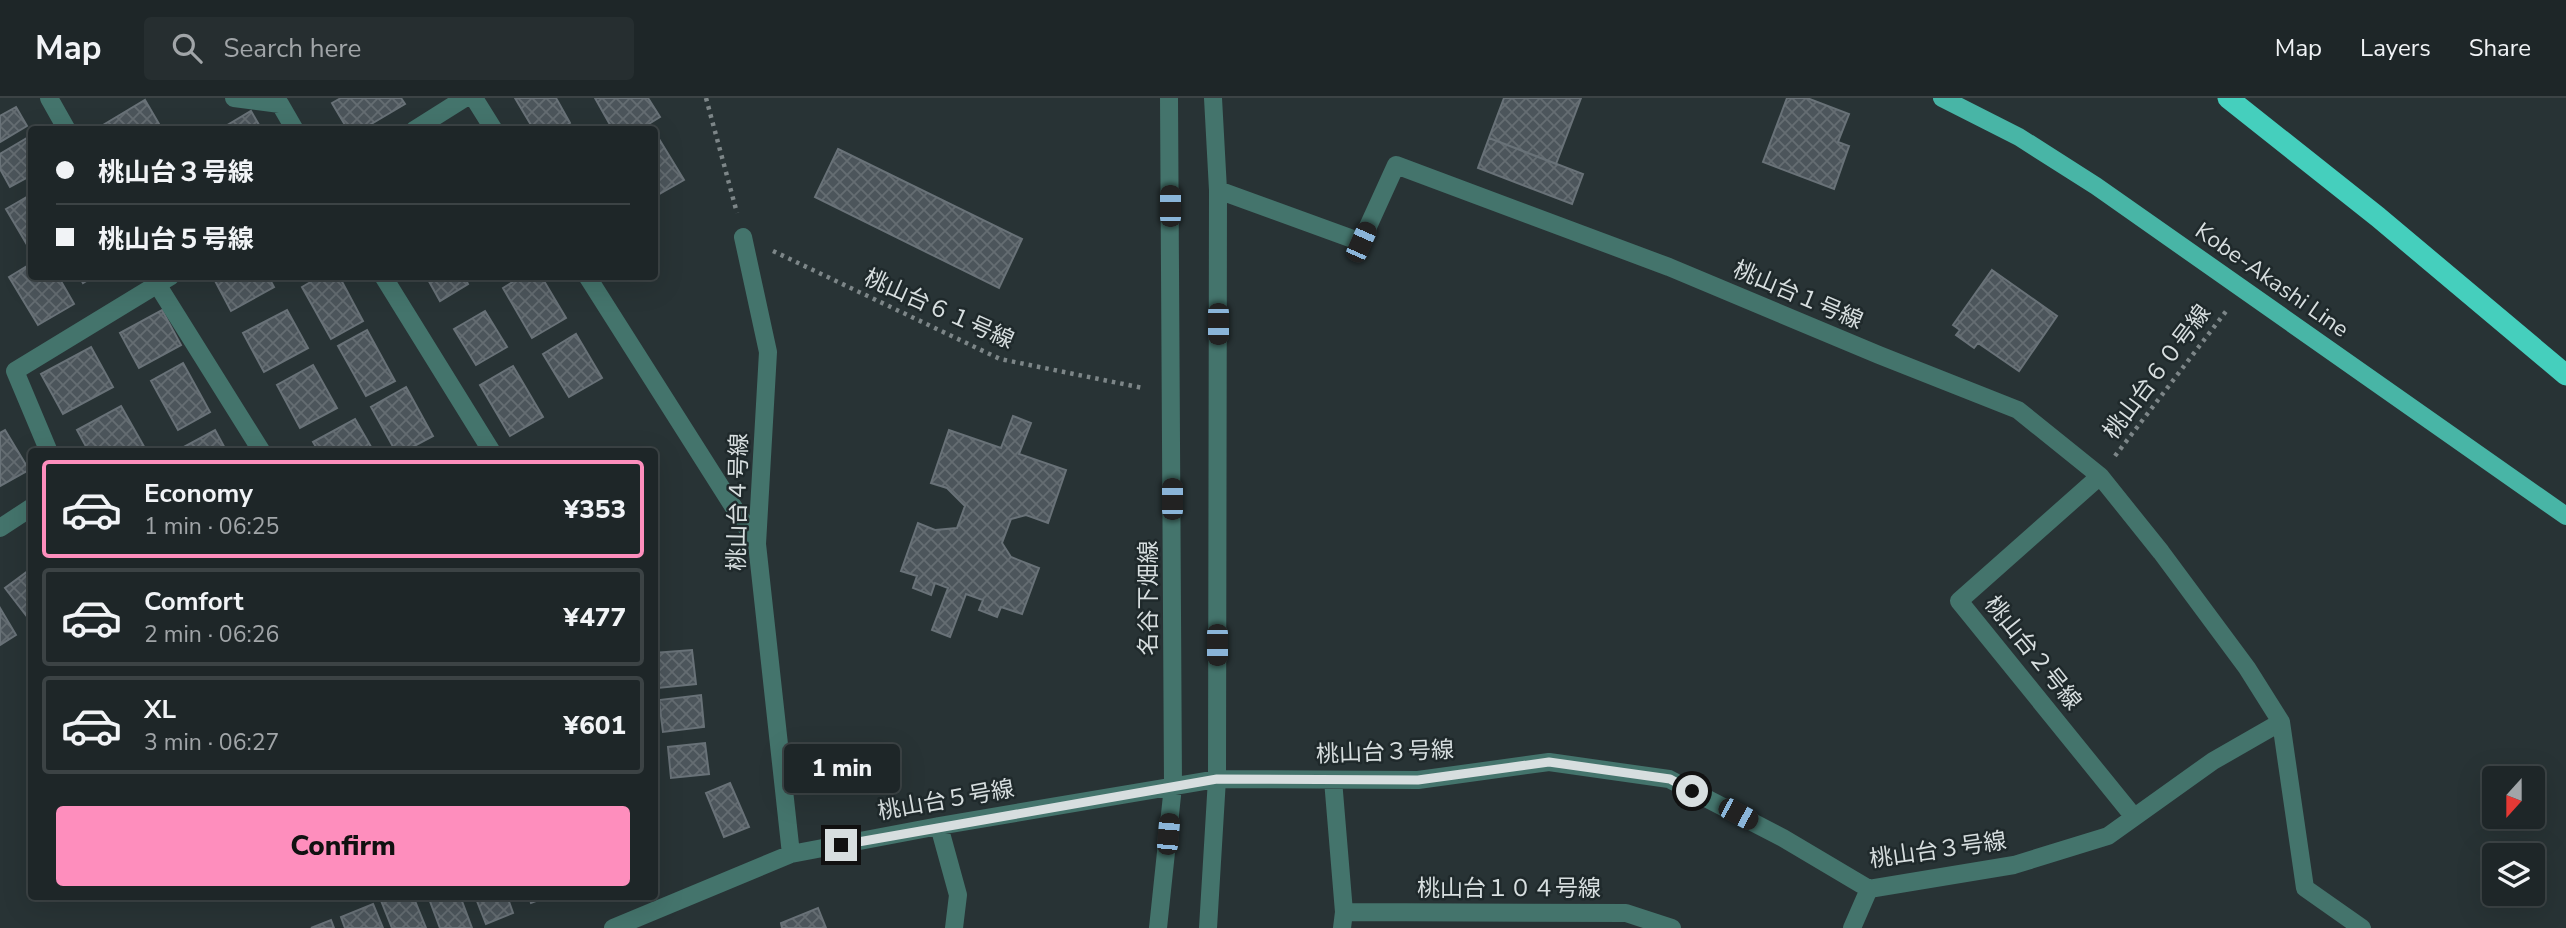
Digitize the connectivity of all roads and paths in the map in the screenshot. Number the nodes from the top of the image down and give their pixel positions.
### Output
1 (49, 98) edge
2 (234, 98) edge
3 (466, 98) edge
4 (474, 98) edge
5 (706, 98) edge
6 (1170, 98) edge
7 (1213, 98) edge
8 (1942, 98) edge
9 (2228, 98) edge
10 (65, 126) edge
11 (293, 126) edge
12 (420, 126) edge
13 (492, 126) edge
14 (1218, 190) junction
15 (743, 237) junction
16 (158, 280) edge
17 (161, 280) edge
18 (385, 280) edge
19 (590, 280) edge
20 (2243, 289) junction
21 (2566, 375) edge
22 (1171, 394) junction
23 (46, 448) edge
24 (260, 448) edge
25 (490, 448) edge
26 (2100, 476) junction
27 (28, 510) edge
28 (2566, 516) edge
29 (0, 528) edge
30 (757, 544) junction
31 (2281, 722) junction
32 (1217, 779) junction
33 (1333, 780) junction
34 (1173, 786) junction
35 (2134, 817) junction
36 (939, 826) junction
37 (791, 854) junction
38 (1869, 889) junction
39 (1343, 920) edge
40 (613, 928) edge
41 (954, 928) edge
42 (1158, 928) edge
43 (1208, 928) edge
44 (1672, 928) edge
45 (1852, 928) edge
46 (2362, 928) edge

1 - 10 street
2 - 11 street
3 - 12 street
4 - 13 street
5 - 15 path
6 - 22 street, 名谷下畑線
7 - 14 street
8 - 20 main road, Kobe-Akashi Line
9 - 21 highway
14 - 26 street, 桃山台１号線
14 - 32 street
15 - 22 path, 桃山台６１号線
15 - 30 street, 桃山台４号線
16 - 23 street
17 - 24 street
18 - 25 street
19 - 30 street
20 - 26 path, 桃山台６０号線
20 - 28 main road, Kobe-Akashi Line
22 - 34 street, 名谷下畑線
26 - 31 street, 桃山台１号線
26 - 35 street, 桃山台２号線
27 - 29 street
30 - 37 street, 桃山台４号線
31 - 35 street, 桃山台３号線
31 - 46 street
32 - 33 street, 桃山台３号線
32 - 34 street, 桃山台５号線
32 - 43 street
33 - 38 street, 桃山台３号線
33 - 39 street
34 - 36 street, 桃山台５号線
34 - 42 street, 名谷下畑線
35 - 38 street, 桃山台３号線
36 - 37 street, 桃山台５号線
36 - 41 street
37 - 40 street, 桃山台５号線
38 - 45 street
39 - 44 street, 桃山台１０４号線

